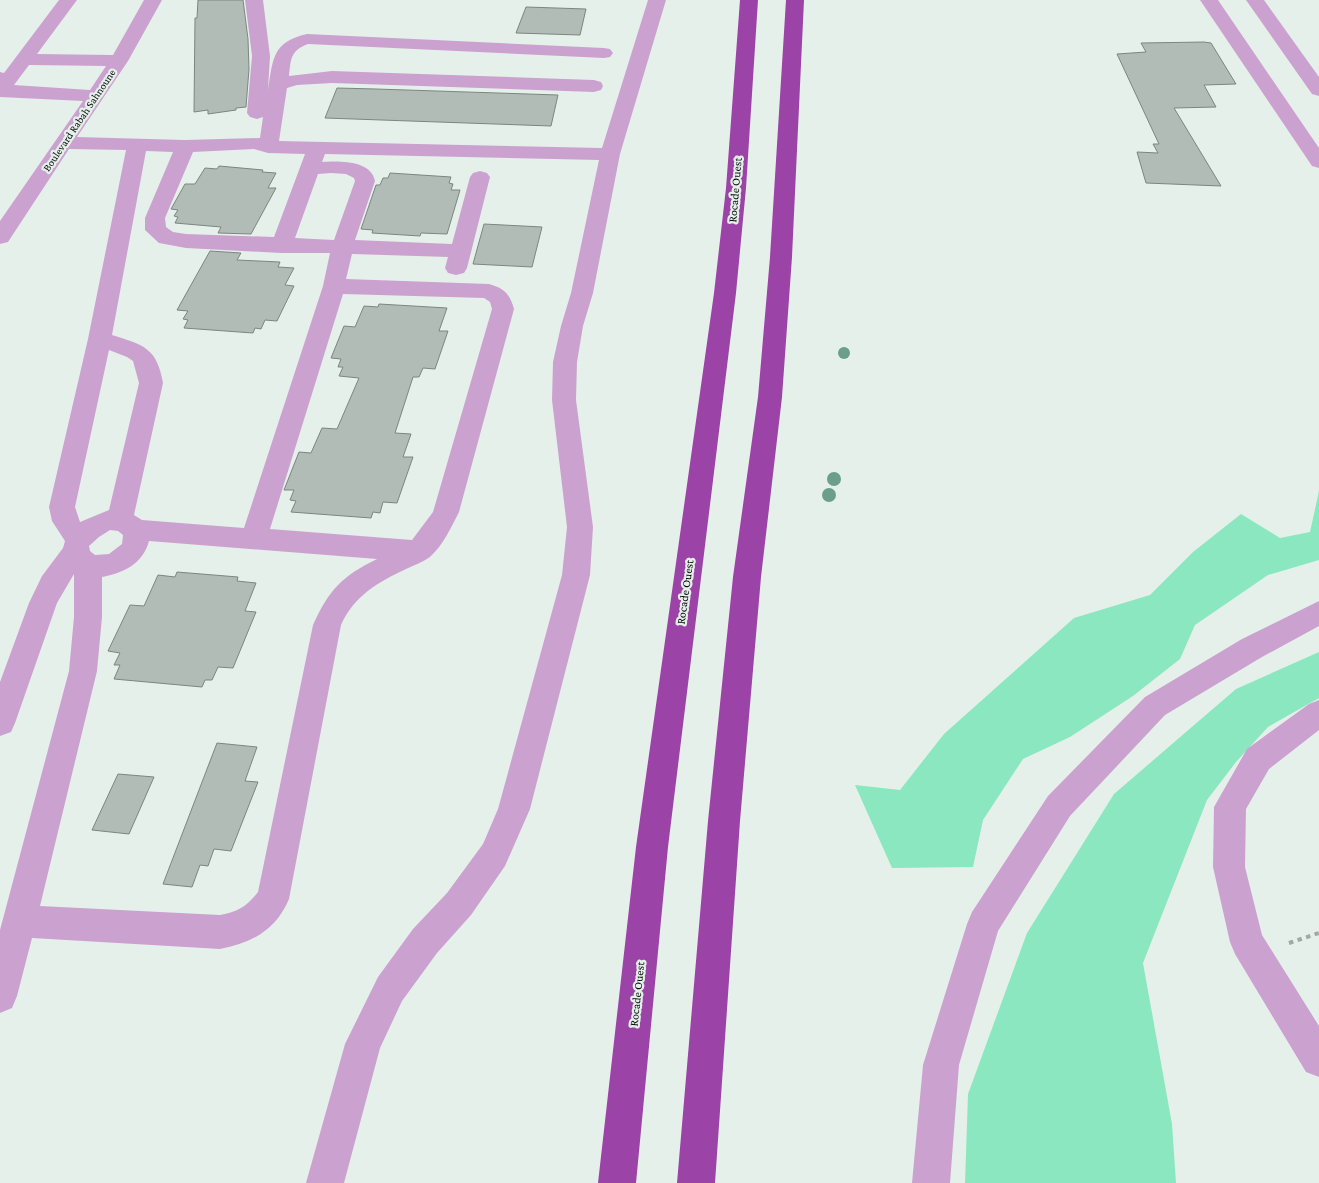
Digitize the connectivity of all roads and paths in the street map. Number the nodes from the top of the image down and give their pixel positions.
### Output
1 (68, 0) edge
2 (154, 0) edge
3 (254, 0) edge
4 (657, 0) edge
5 (736, 0) edge
6 (749, 0) edge
7 (795, 0) edge
8 (1209, 0) edge
9 (1256, 0) edge
10 (745, 52) junction
11 (604, 53) dead end
12 (24, 59) junction
13 (119, 61) junction
14 (278, 85) junction
15 (0, 86) edge
16 (594, 86) dead end
17 (1319, 90) edge
18 (95, 96) junction
19 (64, 143) junction
20 (137, 145) junction
21 (262, 145) junction
22 (185, 146) junction
23 (610, 154) junction
24 (314, 158) junction
25 (1319, 162) edge
26 (480, 178) dead end
27 (0, 237) edge
28 (282, 246) junction
29 (342, 248) junction
30 (460, 251) junction
31 (334, 286) junction
32 (450, 290) junction
33 (100, 339) junction
34 (128, 525) junction
35 (254, 539) junction
36 (81, 551) junction
37 (418, 551) junction
38 (1319, 612) edge
39 (1319, 713) edge
40 (0, 723) edge
41 (19, 921) junction
42 (0, 996) edge
43 (1319, 1059) edge
44 (325, 1183) edge
45 (617, 1183) edge
46 (696, 1183) edge
47 (931, 1183) edge

1 - 12 street
2 - 13 street, Boulevard Rabah Sahnoune
3 - 21 street
4 - 23 street
5 - 10 highway
6 - 10 highway, Rocade Ouest
7 - 46 highway
8 - 25 street
9 - 17 street
10 - 45 highway, Rocade Ouest
11 - 14 street
12 - 13 street
12 - 15 street
13 - 18 street, Boulevard Rabah Sahnoune
14 - 16 street
14 - 21 street
15 - 18 street
18 - 19 street, Boulevard Rabah Sahnoune
19 - 20 street
19 - 27 street, Boulevard Rabah Sahnoune
20 - 22 street
20 - 33 street
21 - 22 street
21 - 24 street
22 - 28 street
23 - 24 street
23 - 44 street
24 - 28 street
24 - 29 street
26 - 30 street
28 - 29 street
29 - 30 street
29 - 31 street
30 - 32 street
31 - 32 street
31 - 35 street
32 - 37 street
33 - 34 street
33 - 36 street
34 - 35 street
34 - 36 street
34 - 36 street
35 - 37 street
36 - 40 street
36 - 41 street
37 - 41 street
38 - 47 street
39 - 43 street
41 - 42 street

